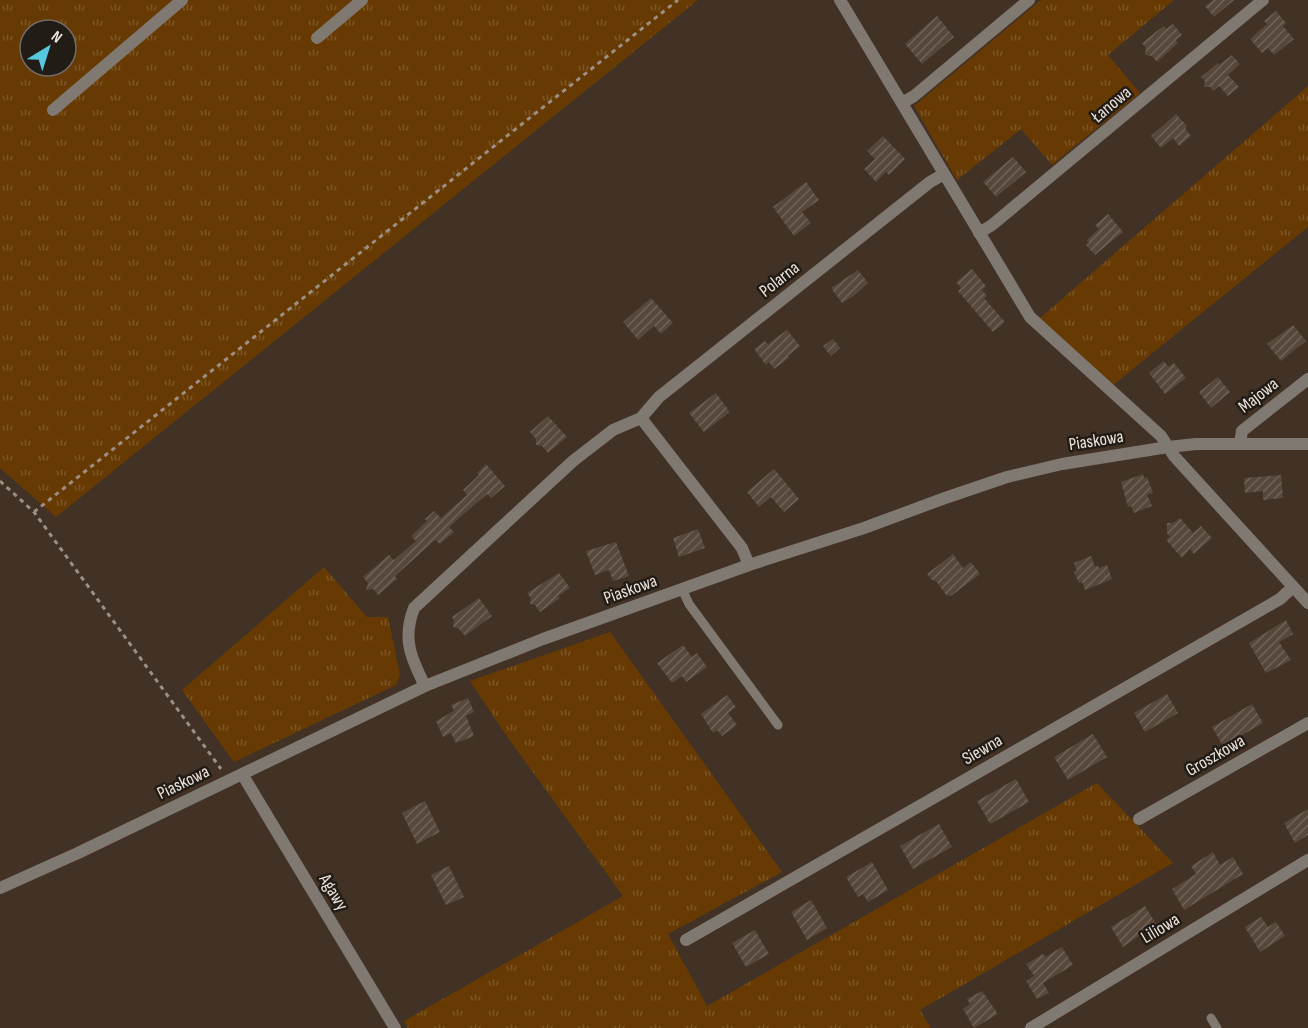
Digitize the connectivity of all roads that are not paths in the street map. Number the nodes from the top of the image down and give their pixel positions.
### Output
1 (182, 0) edge
2 (362, 0) edge
3 (840, 0) edge
4 (1029, 0) edge
5 (1263, 0) edge
6 (317, 38) dead end
7 (902, 103) junction
8 (53, 110) dead end
9 (944, 174) junction
10 (980, 232) junction
11 (1308, 379) edge
12 (641, 418) junction
13 (1240, 444) junction
14 (1308, 444) edge
15 (1168, 447) junction
16 (749, 565) junction
17 (1293, 587) junction
18 (682, 589) junction
19 (1308, 603) edge
20 (425, 686) junction
21 (1308, 723) edge
22 (777, 725) dead end
23 (242, 774) junction
24 (1140, 819) dead end
25 (1308, 860) edge
26 (0, 888) edge
27 (686, 940) dead end
28 (1211, 1018) dead end
29 (395, 1028) edge
30 (1031, 1028) edge
31 (1217, 1028) edge

1 - 8 street
2 - 6 street
3 - 7 street
4 - 7 street
5 - 10 street, Łanowa
7 - 9 street
9 - 10 street
9 - 12 street, Polarna
10 - 15 street
11 - 13 street, Majowa
12 - 16 street
12 - 20 street, Polarna
13 - 14 street, Piaskowa
13 - 15 street, Piaskowa
15 - 16 street, Piaskowa
15 - 17 street
16 - 18 street, Piaskowa
17 - 19 street
17 - 27 street, Siewna
18 - 20 street, Piaskowa
18 - 22 lane
20 - 23 street, Piaskowa
21 - 24 street, Groszkowa
23 - 26 street, Piaskowa
23 - 29 street, Agawy
25 - 30 street, Liliowa
28 - 31 lane

